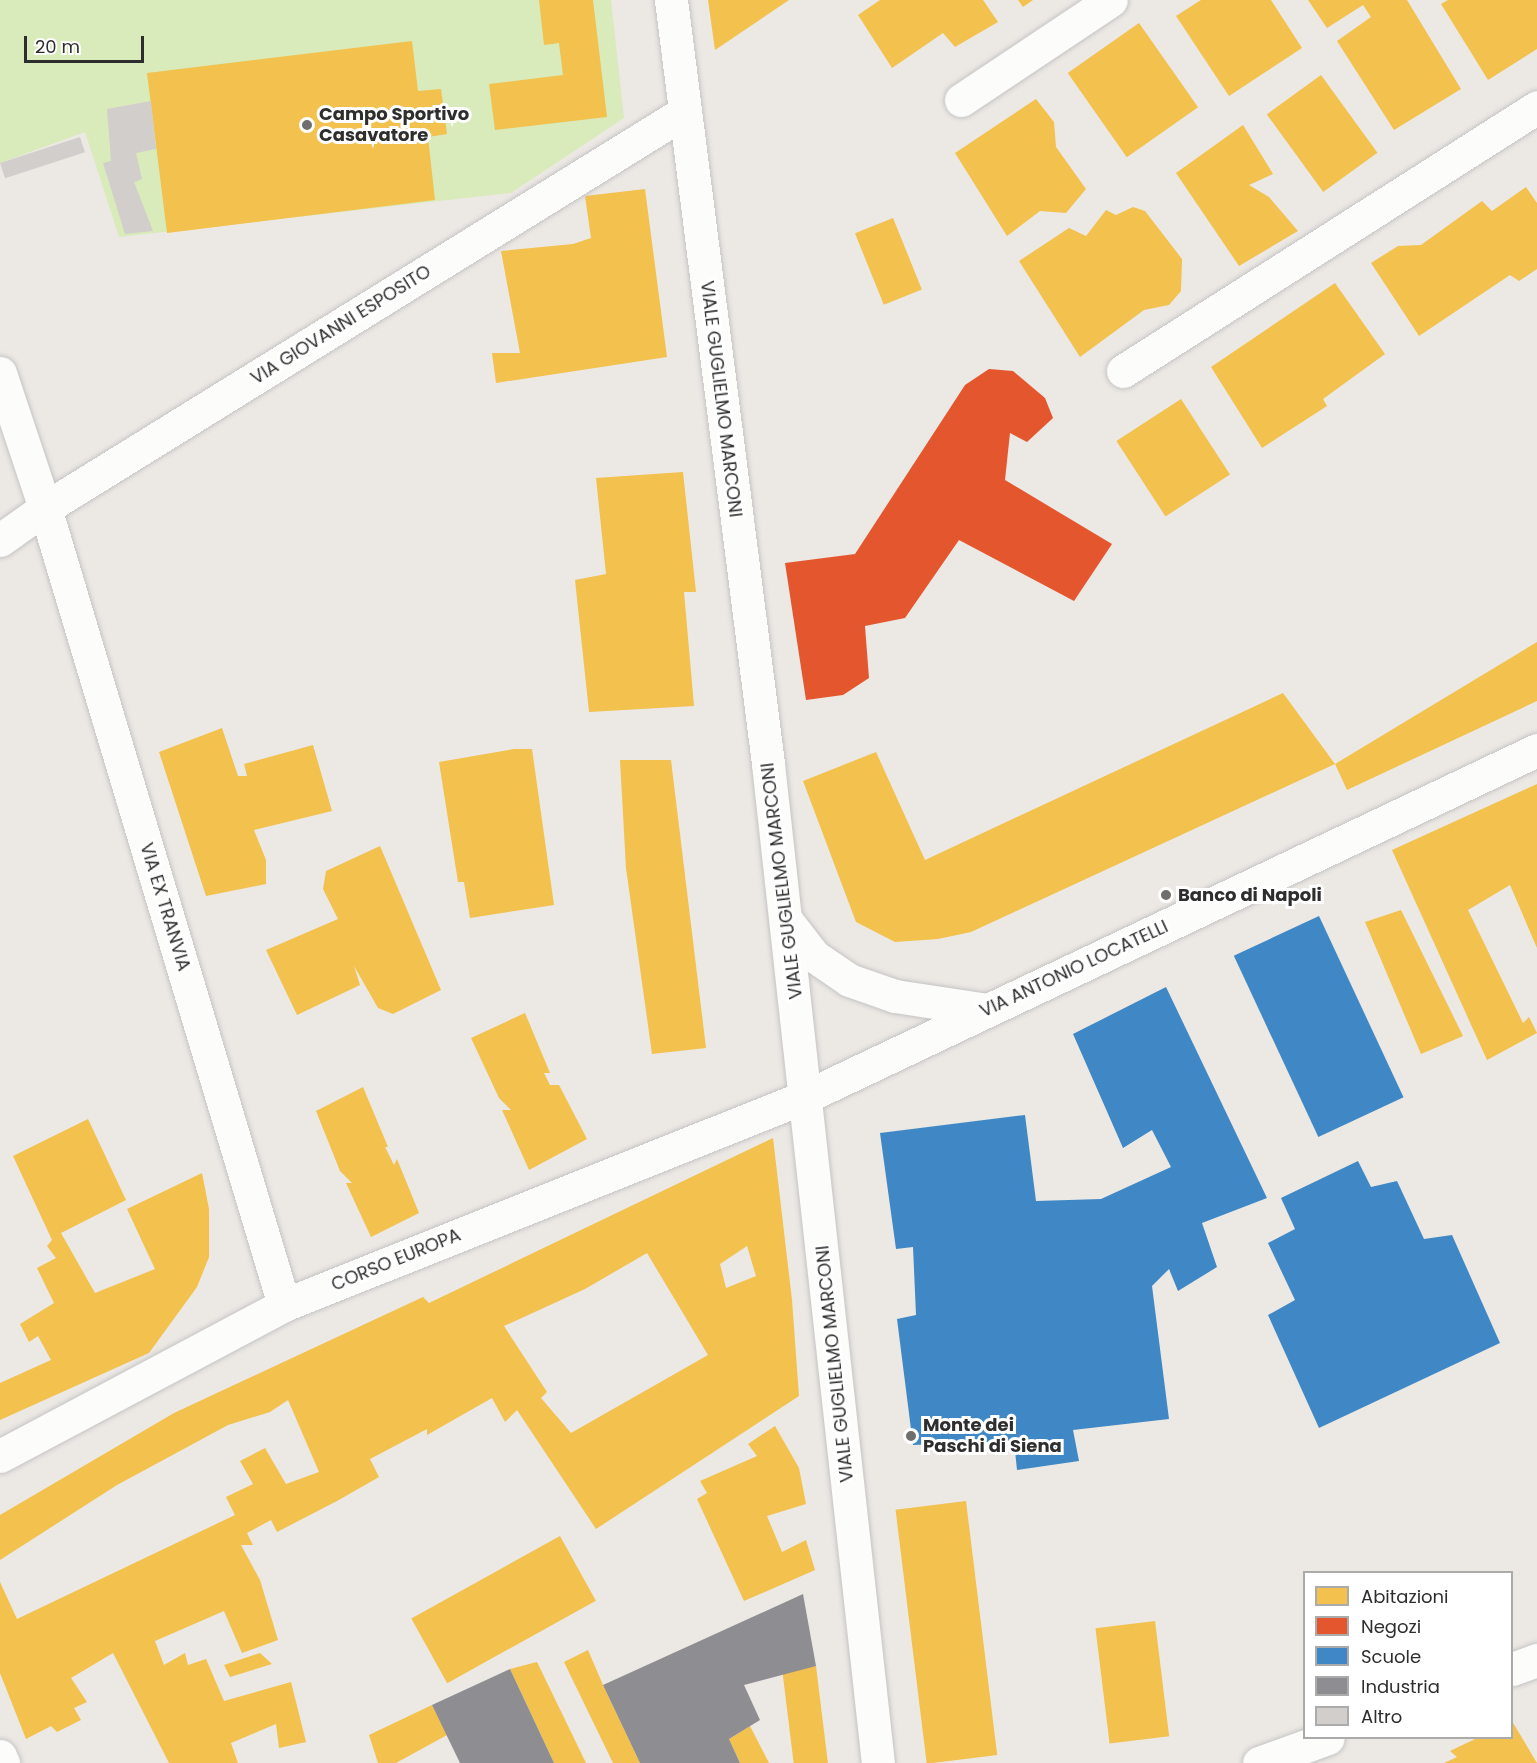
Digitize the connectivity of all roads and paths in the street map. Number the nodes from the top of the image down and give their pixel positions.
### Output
1 (671, 0) edge
2 (1111, 0) edge
3 (961, 100) dead end
4 (1537, 107) edge
5 (683, 113) junction
6 (1123, 371) dead end
7 (0, 373) edge
8 (45, 508) junction
9 (0, 540) edge
10 (1537, 750) edge
11 (786, 920) junction
12 (986, 1010) junction
13 (807, 1096) junction
14 (284, 1305) junction
15 (0, 1456) edge
16 (1323, 1739) edge
17 (0, 1756) edge
18 (3, 1763) edge
19 (878, 1763) edge
20 (1259, 1763) edge

1 - 5 street, VIALE GUGLIELMO MARCONI
2 - 3 street
4 - 6 street
5 - 8 street, VIA GIOVANNI ESPOSITO
5 - 11 street, VIALE GUGLIELMO MARCONI
7 - 8 street, VIA EX TRANVIA
8 - 9 street, VIA GIOVANNI ESPOSITO
8 - 14 street, VIA EX TRANVIA
10 - 12 street, VIA ANTONIO LOCATELLI
11 - 12 street
11 - 13 street, VIALE GUGLIELMO MARCONI
12 - 13 street, VIA ANTONIO LOCATELLI
13 - 14 street, CORSO EUROPA
13 - 19 street, VIALE GUGLIELMO MARCONI
14 - 15 street, CORSO EUROPA
16 - 20 street
17 - 18 street

